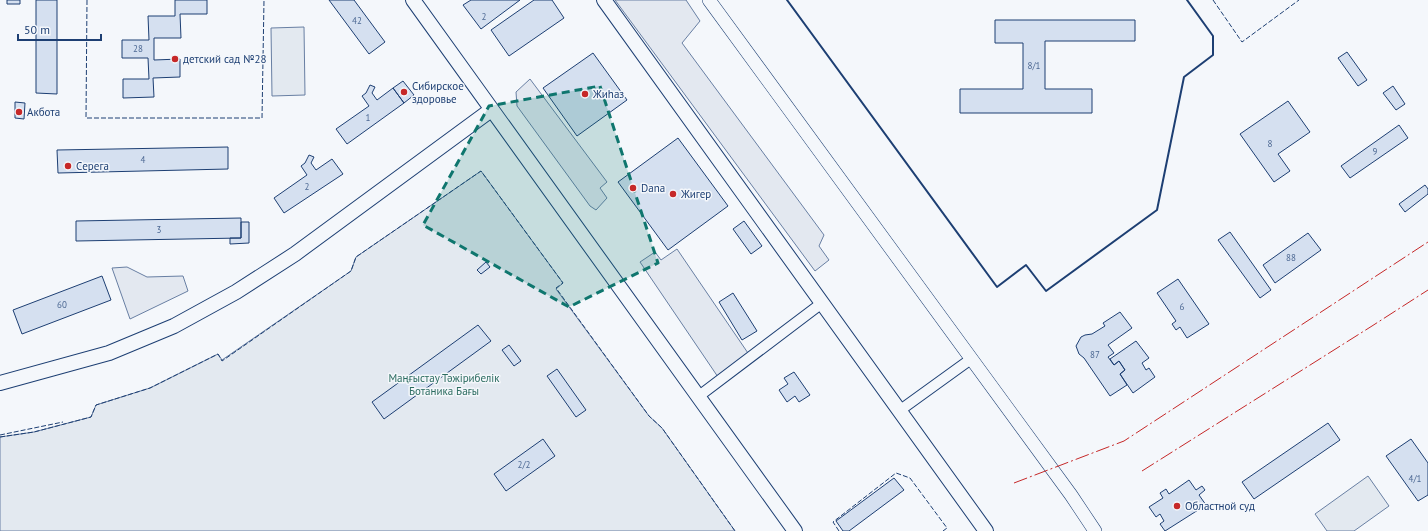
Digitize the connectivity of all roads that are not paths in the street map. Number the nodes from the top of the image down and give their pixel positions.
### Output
1 (413, 0) edge
2 (604, 0) edge
3 (709, 0) edge
4 (491, 110) junction
5 (822, 303) junction
6 (971, 358) junction
7 (0, 383) edge
8 (699, 396) junction
9 (899, 411) junction
10 (795, 531) edge
11 (986, 531) edge
12 (1095, 531) edge

1 - 4 main road
2 - 5 main road
3 - 6 street
4 - 7 main road
4 - 8 main road
5 - 8 street
5 - 9 main road
6 - 9 street
6 - 12 street
8 - 10 main road
9 - 11 main road

